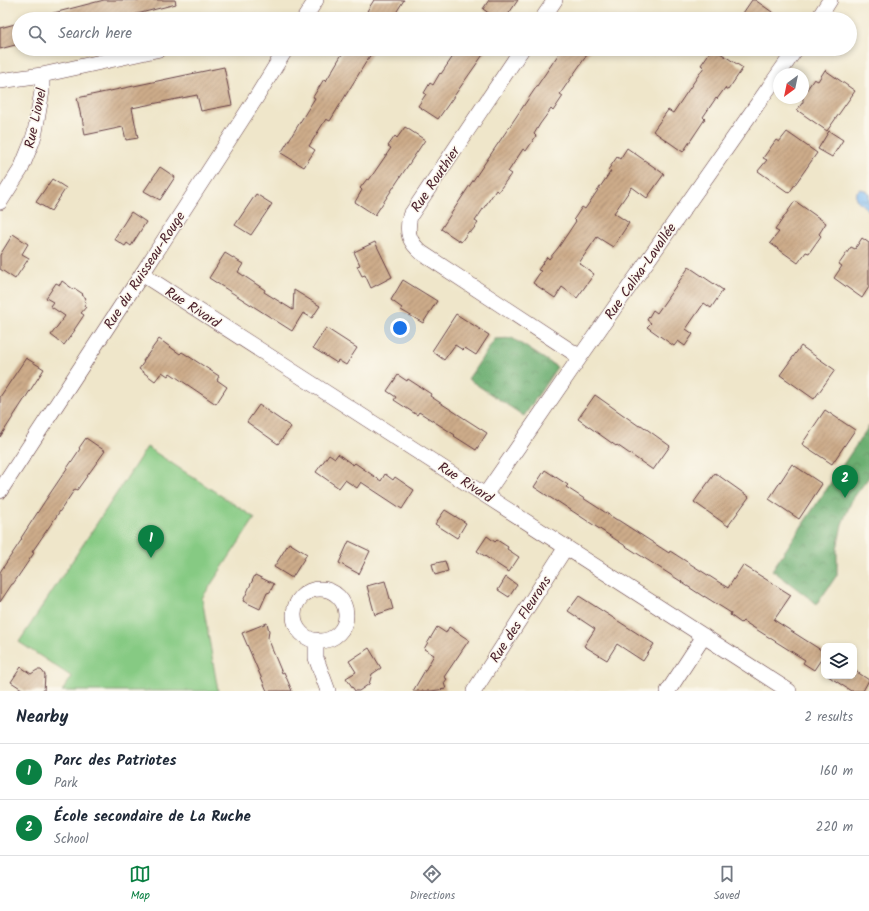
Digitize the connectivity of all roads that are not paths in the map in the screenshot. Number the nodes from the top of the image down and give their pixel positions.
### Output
1 (316, 0) edge
2 (555, 0) edge
3 (830, 0) edge
4 (308, 12) edge
5 (547, 12) edge
6 (822, 12) edge
7 (128, 56) edge
8 (282, 56) edge
9 (517, 56) edge
10 (791, 56) edge
11 (42, 75) junction
12 (0, 82) edge
13 (0, 202) edge
14 (142, 274) junction
15 (580, 357) junction
16 (0, 490) edge
17 (486, 495) junction
18 (566, 547) junction
19 (704, 636) junction
20 (316, 640) dead end
21 (328, 691) edge
22 (474, 691) edge
23 (668, 691) edge
24 (789, 691) edge

1 - 4 street
2 - 5 street
3 - 6 street
7 - 11 street
8 - 14 street, Rue du Ruisseau-Rouge
9 - 15 street, Rue Routhier
10 - 15 street, Rue Calixa-Lavallée
11 - 12 street
11 - 13 street, Rue Lionel
14 - 16 street, Rue du Ruisseau-Rouge
14 - 17 street, Rue Rivard
15 - 17 street, Rue Calixa-Lavallée
17 - 18 street, Rue Rivard
18 - 19 street, Rue Rivard
18 - 22 street, Rue des Fleurons
19 - 23 street
19 - 24 street, Rue Rivard
20 - 21 street

